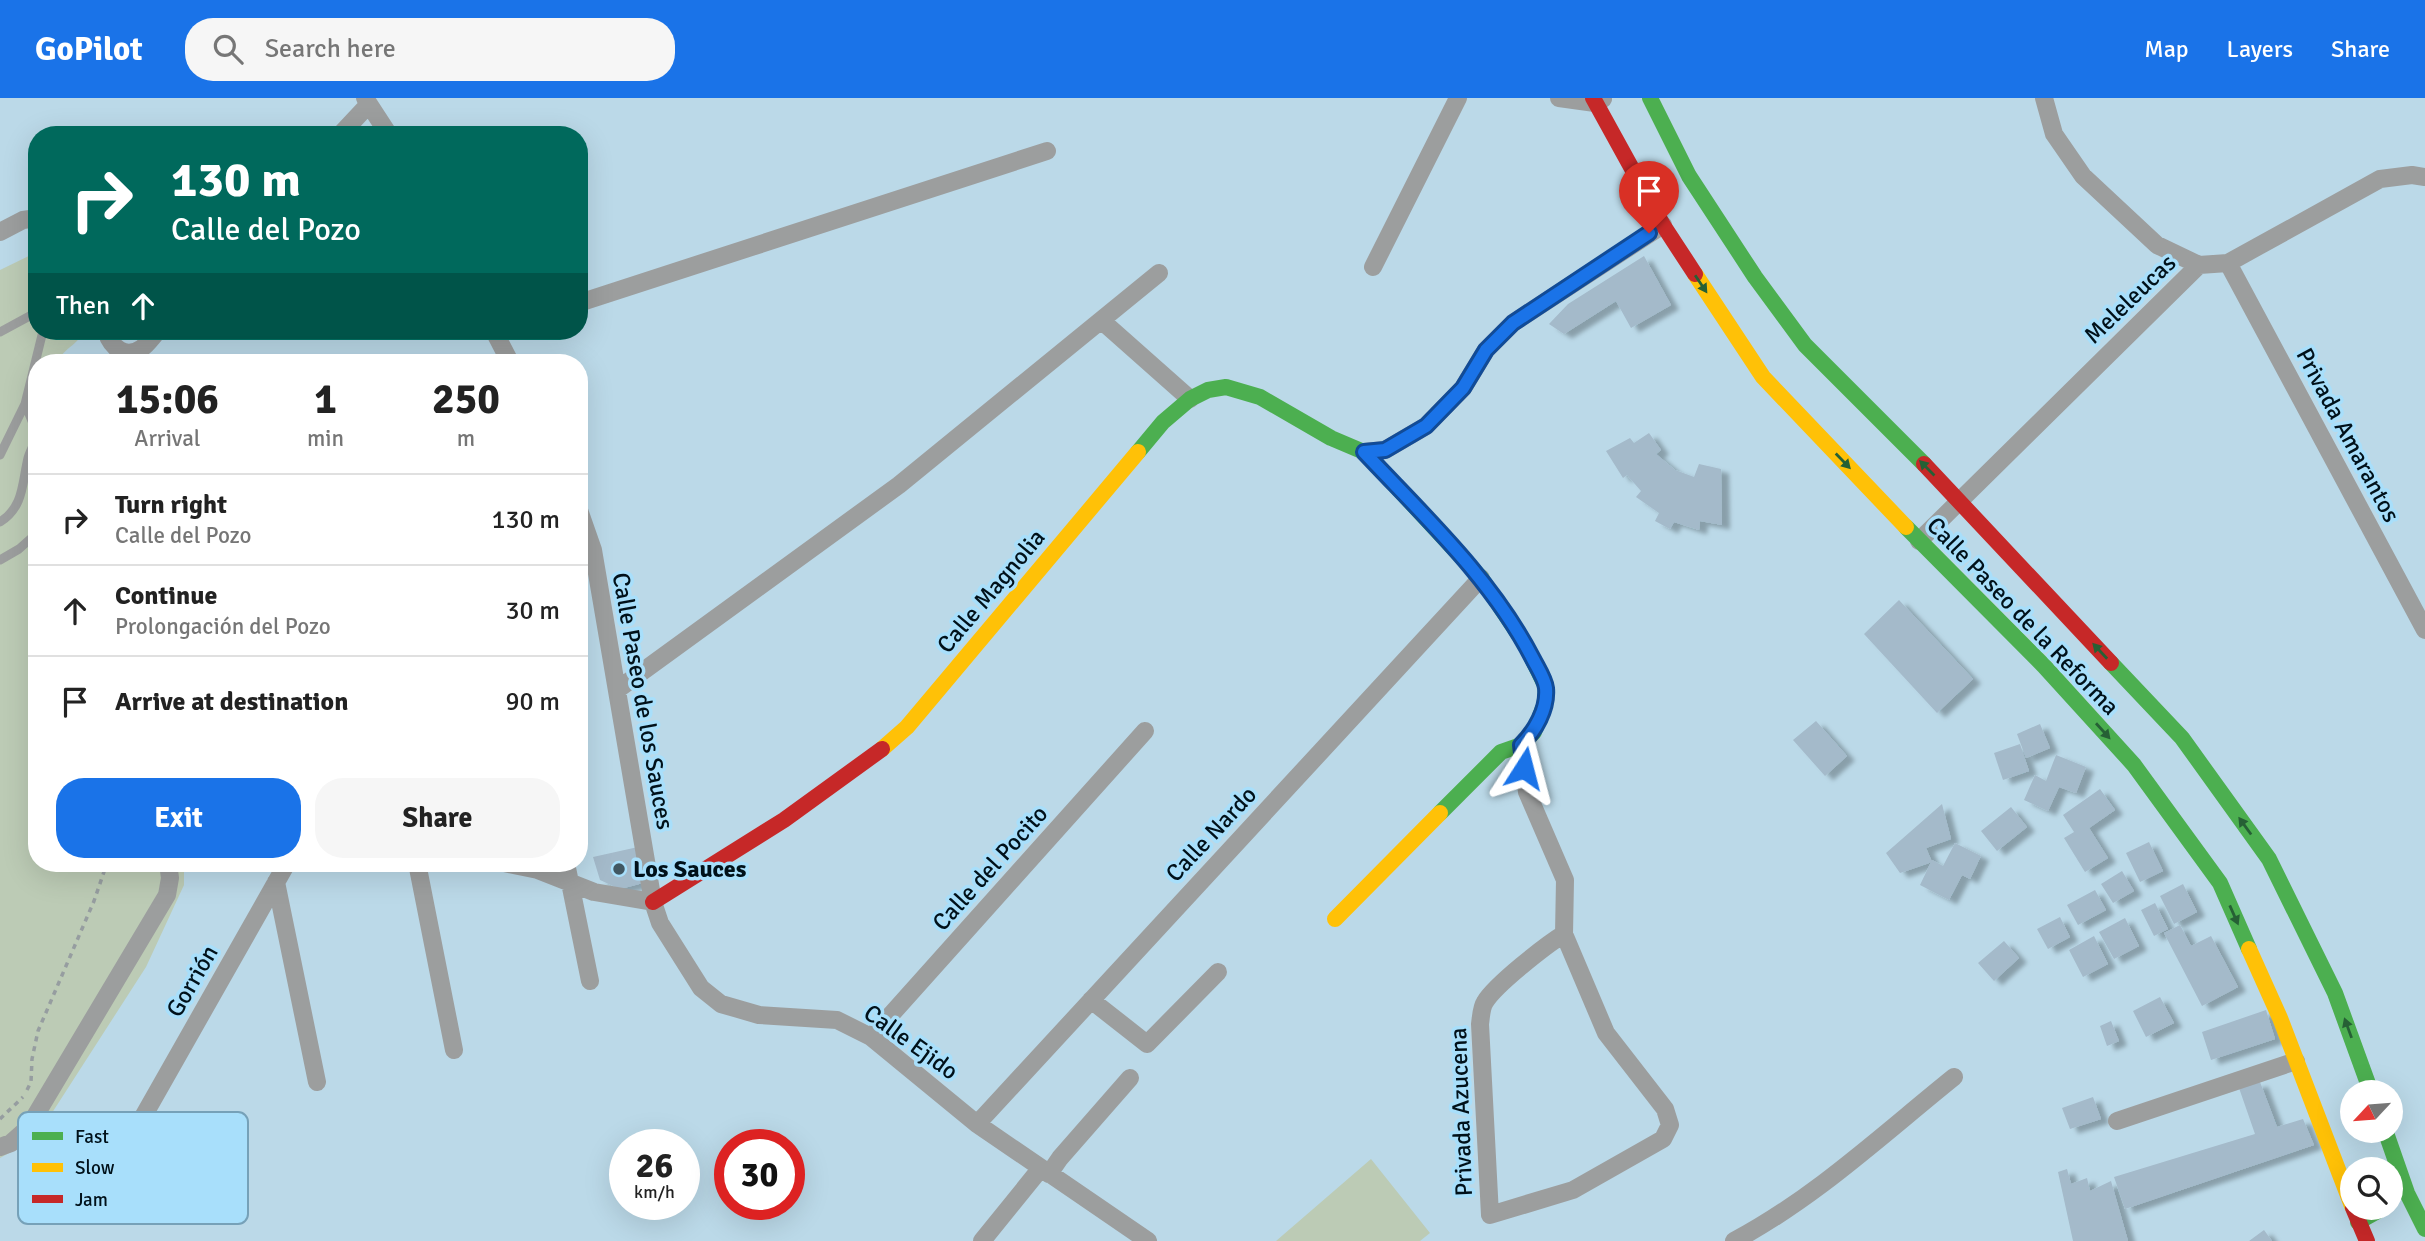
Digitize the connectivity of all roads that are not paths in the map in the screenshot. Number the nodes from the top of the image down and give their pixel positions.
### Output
1 (1458, 98) edge
2 (1559, 98) edge
3 (1650, 98) edge
4 (2044, 98) edge
5 (1597, 100) edge
6 (367, 101) edge
7 (347, 126) edge
8 (383, 126) edge
9 (1047, 151) dead end
10 (2425, 177) edge
11 (28, 219) edge
12 (1662, 225) junction
13 (0, 232) edge
14 (2228, 263) junction
15 (2199, 265) junction
16 (1373, 267) dead end
17 (1159, 273) dead end
18 (588, 300) edge
19 (28, 317) edge
20 (1102, 321) junction
21 (0, 332) edge
22 (109, 340) edge
23 (150, 340) edge
24 (28, 392) edge
25 (1190, 399) junction
26 (25, 404) junction
27 (28, 412) edge
28 (1364, 452) junction
29 (0, 455) edge
30 (28, 456) edge
31 (1959, 500) junction
32 (0, 522) edge
33 (588, 536) edge
34 (28, 541) edge
35 (1919, 541) junction
36 (0, 560) edge
37 (1481, 578) junction
38 (2425, 630) edge
39 (617, 690) junction
40 (1145, 731) dead end
41 (1521, 745) junction
42 (169, 872) edge
43 (282, 872) edge
44 (419, 872) edge
45 (543, 872) edge
46 (568, 872) edge
47 (276, 882) junction
48 (570, 884) junction
49 (653, 902) junction
50 (1335, 919) dead end
51 (1564, 933) junction
52 (1218, 972) dead end
53 (590, 981) dead end
54 (1091, 1000) junction
55 (871, 1038) junction
56 (454, 1050) dead end
57 (2296, 1061) junction
58 (1954, 1077) dead end
59 (1130, 1078) dead end
60 (2367, 1080) edge
61 (317, 1082) dead end
62 (38, 1112) edge
63 (146, 1112) edge
64 (2117, 1121) dead end
65 (978, 1124) junction
66 (2390, 1143) edge
67 (1045, 1171) junction
68 (2340, 1176) edge
69 (2407, 1193) junction
70 (2403, 1195) edge
71 (2358, 1220) edge
72 (2425, 1229) edge
73 (982, 1241) edge
74 (1148, 1241) edge
75 (1734, 1241) edge
76 (2367, 1241) edge

1 - 16 street
2 - 5 street
31 -> 3 main road, Calle Paseo de la Reforma
4 - 15 street
5 - 12 main road, Calle Paseo de la Reforma
6 - 7 street
6 - 8 street
9 - 18 street
10 - 14 street, Meleleucas
11 - 13 street
12 - 28 street
12 -> 35 main road, Calle Paseo de la Reforma
14 - 15 street, Meleleucas
14 - 38 street, Privada Amarantos
15 - 31 street, Meleleucas
17 - 20 street
19 - 21 lane
20 - 25 street
20 - 39 street
22 - 23 street
24 - 26 lane
25 - 28 main road, Calle Magnolia
25 - 49 main road, Calle Magnolia
26 - 27 lane
26 - 29 lane
28 - 37 main road
30 - 32 lane
31 - 35 street, Meleleucas
60 -> 31 main road, Calle Paseo de la Reforma
33 - 39 street, Calle Paseo de los Sauces
34 - 36 lane
35 -> 57 main road, Calle Paseo de la Reforma
37 - 41 main road
37 - 54 street, Calle Nardo
39 - 49 street, Calle Paseo de los Sauces
40 - 55 street, Calle del Pocito
41 - 50 main road
41 - 51 street
42 - 62 street
43 - 47 street, Gorrión
44 - 56 street
45 - 48 street
46 - 48 street
47 - 61 street
47 - 63 street, Gorrión
48 - 49 street
48 - 53 street
49 - 55 street, Calle Ejido
51 - 51 street, Privada Azucena
52 - 54 street
54 - 65 street, Calle Nardo
55 - 65 street, Calle Ejido
57 - 64 street
57 - 68 main road, Calle Paseo de la Reforma
58 - 75 street
59 - 67 street
65 - 67 street, Calle Ejido
66 - 69 main road
67 - 73 street
67 - 74 street
69 - 70 main road
69 - 72 main road
71 - 76 main road, Calle Paseo de la Reforma

